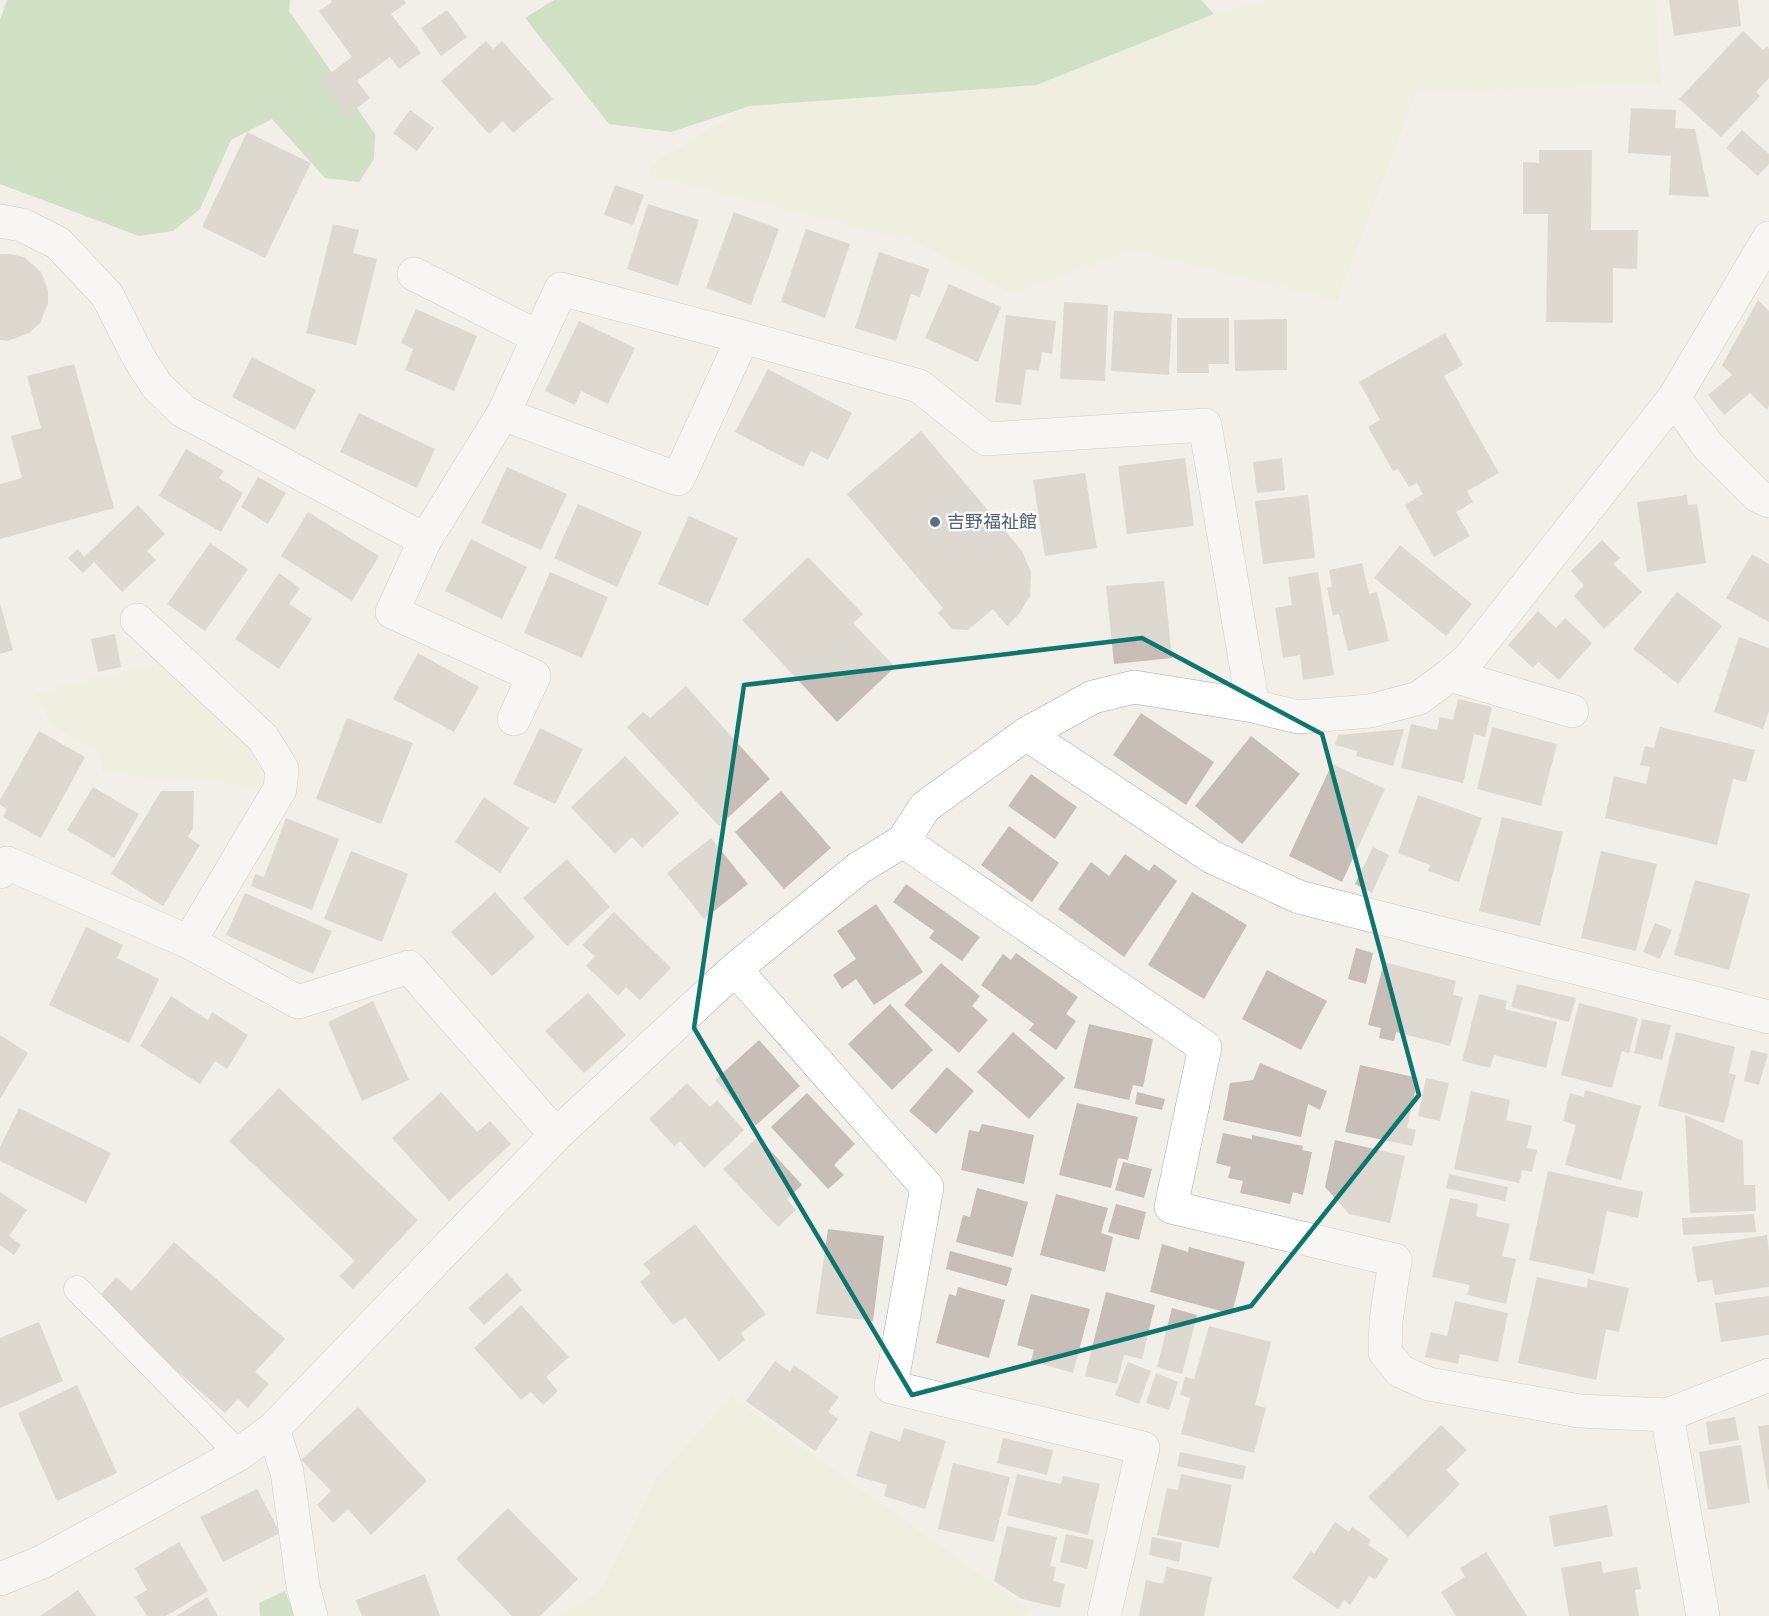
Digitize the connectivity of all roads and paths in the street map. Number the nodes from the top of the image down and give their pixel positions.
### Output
1 (0, 221) edge
2 (1769, 238) edge
3 (414, 274) dead end
4 (538, 337) junction
5 (743, 337) junction
6 (1674, 398) junction
7 (503, 414) junction
8 (1765, 488) edge
9 (425, 540) junction
10 (137, 620) dead end
11 (1450, 675) junction
12 (1253, 706) junction
13 (1572, 711) dead end
14 (513, 719) dead end
15 (1026, 734) junction
16 (903, 841) junction
17 (0, 872) edge
18 (189, 942) junction
19 (735, 969) junction
20 (1769, 1017) edge
21 (556, 1135) junction
22 (77, 1289) dead end
23 (1769, 1376) edge
24 (1667, 1415) junction
25 (273, 1430) junction
26 (239, 1454) junction
27 (0, 1579) edge
28 (311, 1616) edge
29 (1104, 1616) edge
30 (1703, 1616) edge

1 - 9 street
2 - 6 street
3 - 4 street
4 - 5 street
4 - 7 street
5 - 7 street
5 - 12 street
6 - 8 street
6 - 11 street
7 - 9 street
9 - 14 street
10 - 18 street
11 - 12 street
11 - 13 street
12 - 15 street
15 - 16 street
15 - 20 street
16 - 19 street
16 - 24 street
17 - 18 street
18 - 21 street
19 - 21 street
19 - 29 street
21 - 25 street
22 - 26 lane
23 - 24 street
24 - 30 street
25 - 26 street
25 - 28 street
26 - 27 street

